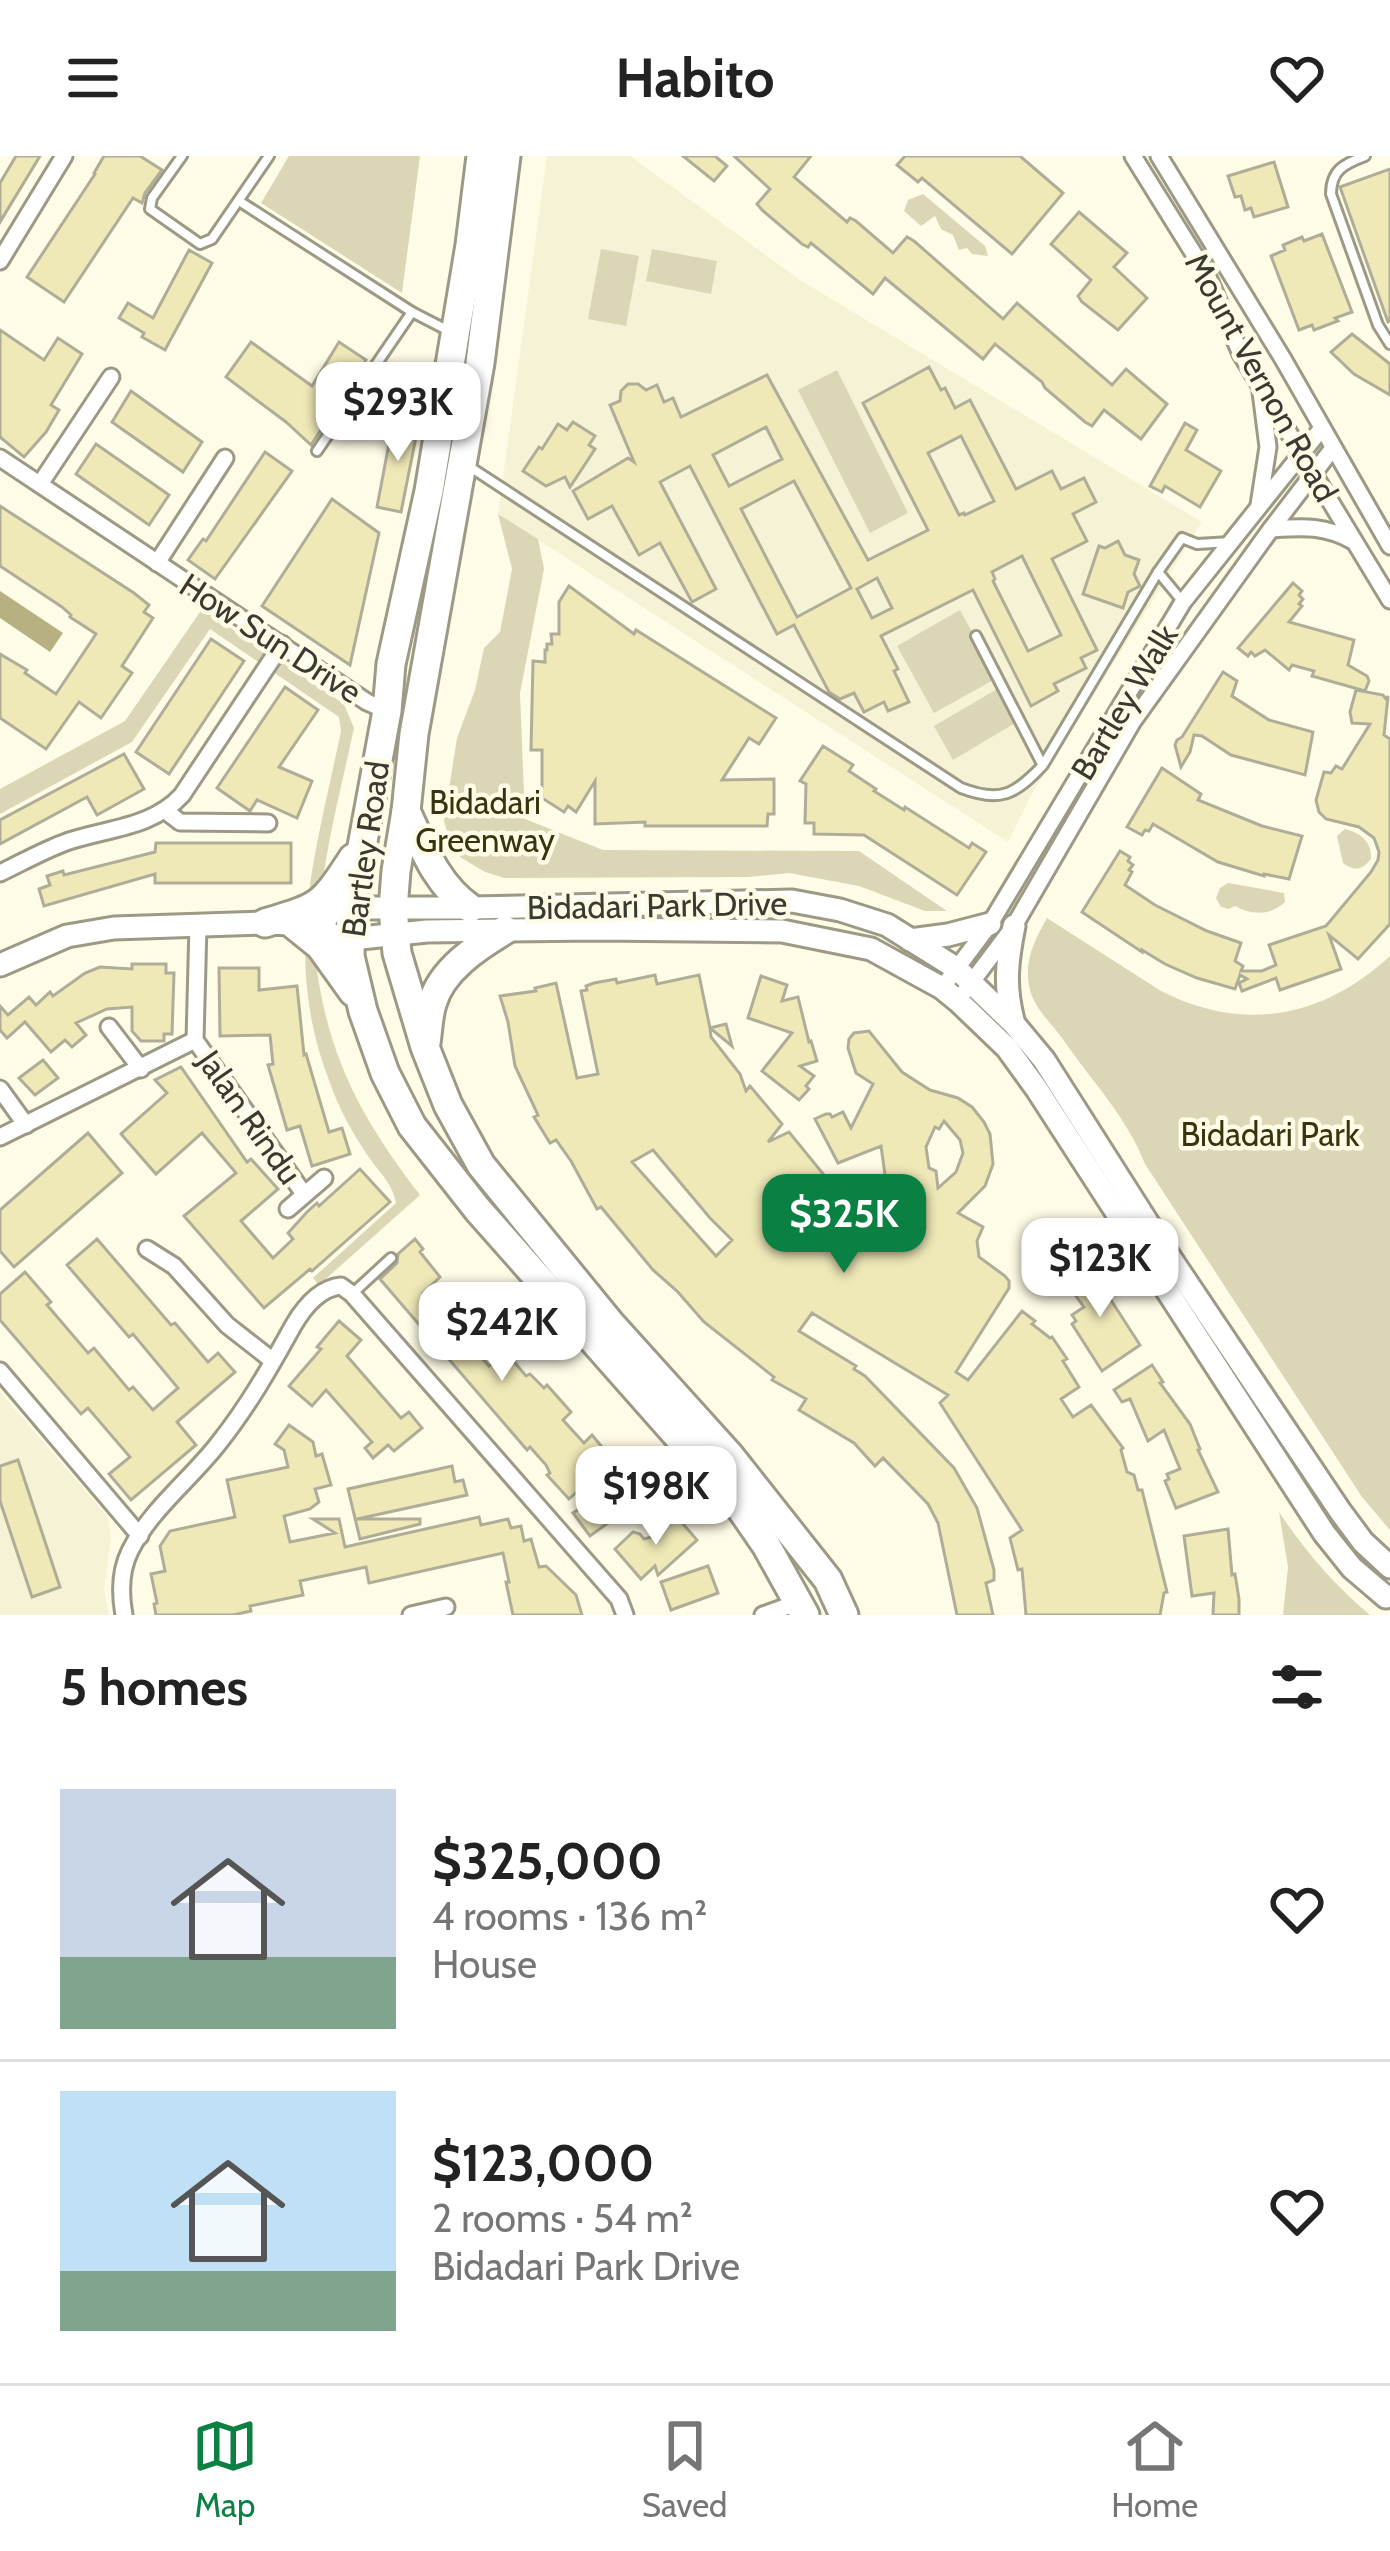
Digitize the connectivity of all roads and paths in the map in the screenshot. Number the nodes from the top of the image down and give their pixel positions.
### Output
1 (64, 156) edge
2 (182, 156) edge
3 (269, 156) edge
4 (482, 156) edge
5 (506, 156) edge
6 (1132, 156) edge
7 (1159, 156) edge
8 (1365, 156) edge
9 (239, 201) junction
10 (0, 261) edge
11 (412, 312) junction
12 (456, 335) junction
13 (1390, 344) edge
14 (111, 377) dead end
15 (1259, 382) junction
16 (1322, 428) junction
17 (1333, 448) junction
18 (317, 451) dead end
19 (1302, 452) junction
20 (0, 458) edge
21 (225, 458) dead end
22 (464, 462) junction
23 (1315, 474) junction
24 (40, 484) junction
25 (1259, 508) junction
26 (1271, 529) junction
27 (1231, 542) junction
28 (1355, 542) junction
29 (1390, 546) edge
30 (158, 563) junction
31 (1158, 572) junction
32 (1390, 599) edge
33 (1184, 602) junction
34 (976, 636) dead end
35 (282, 644) junction
36 (387, 711) junction
37 (1043, 765) junction
38 (406, 811) junction
39 (167, 812) junction
40 (268, 823) dead end
41 (362, 844) junction
42 (0, 873) edge
43 (351, 908) junction
44 (470, 908) junction
45 (393, 922) junction
46 (265, 923) junction
47 (990, 924) junction
48 (198, 925) junction
49 (307, 925) junction
50 (887, 926) junction
51 (1015, 926) junction
52 (505, 930) junction
53 (350, 939) junction
54 (910, 940) junction
55 (871, 949) junction
56 (0, 965) edge
57 (964, 975) junction
58 (950, 994) junction
59 (363, 1011) junction
60 (1014, 1024) junction
61 (109, 1027) dead end
62 (195, 1040) junction
63 (425, 1047) junction
64 (142, 1069) junction
65 (0, 1089) edge
66 (26, 1125) junction
67 (0, 1138) edge
68 (324, 1178) dead end
69 (304, 1194) junction
70 (288, 1209) dead end
71 (1162, 1244) junction
72 (147, 1250) dead end
73 (391, 1258) dead end
74 (1162, 1285) junction
75 (346, 1290) junction
76 (273, 1361) junction
77 (0, 1371) edge
78 (1252, 1377) junction
79 (1247, 1414) junction
80 (140, 1536) junction
81 (1390, 1567) edge
82 (1386, 1597) dead end
83 (446, 1606) dead end
84 (802, 1608) edge
85 (124, 1615) edge
86 (411, 1615) edge
87 (625, 1615) edge
88 (763, 1615) edge
89 (844, 1615) edge

1 - 10 street
2 - 9 lane
3 - 9 lane
4 - 12 highway, Bartley Road
5 - 22 highway, Bartley Road
6 - 15 street, Mount Vernon Road
7 - 16 street, Mount Vernon Road
8 - 13 lane
9 - 11 lane
11 - 12 lane
11 - 18 lane
12 - 36 highway, Bartley Road
14 - 24 street
15 - 19 street, Mount Vernon Road
15 - 25 street
16 - 17 street, Mount Vernon Road
16 - 19 street, Bartley Walk
17 - 23 street, Bartley Walk
17 - 29 street, Mount Vernon Road
19 - 23 street, Mount Vernon Road
19 - 25 street, Bartley Walk
20 - 24 street, How Sun Drive
21 - 30 street, How Sun Drive
22 - 37 lane
22 - 38 highway, Bartley Road
23 - 26 street, Bartley Walk
23 - 28 street, Mount Vernon Road
24 - 30 street, How Sun Drive
25 - 27 street, Bartley Walk
26 - 28 street
26 - 51 street, Bartley Walk
27 - 31 lane
27 - 33 street, Bartley Walk
28 - 32 street, Mount Vernon Road
30 - 35 street, How Sun Drive
31 - 33 lane
31 - 37 lane
33 - 47 street, Bartley Walk
34 - 37 lane
35 - 36 street, How Sun Drive
35 - 39 street
36 - 41 highway, Bartley Road
38 - 44 highway
38 - 45 highway, Bartley Road
39 - 40 street
39 - 42 street
41 - 43 highway, Bartley Road
41 - 46 highway
43 - 45 street
43 - 49 street
43 - 53 highway, Bartley Road
44 - 45 street, Bidadari Park Drive
44 - 50 street, Bidadari Park Drive
45 - 52 street, Bidadari Park Drive
45 - 53 street
45 - 63 highway, Bartley Road
46 - 48 street
46 - 49 street
47 - 54 street
47 - 57 street, Bartley Walk
48 - 56 street
48 - 62 street, Jalan Rindu
49 - 53 street
49 - 59 highway
50 - 54 street, Bidadari Park Drive
50 - 55 street
51 - 57 street, Bartley Walk
51 - 60 street
52 - 55 street, Bidadari Park Drive
52 - 63 highway
53 - 59 highway, Bartley Road
54 - 57 street, Bidadari Park Drive
55 - 58 street, Bidadari Park Drive
57 - 58 street, Bartley Walk
57 - 60 street, Bidadari Park Drive
58 - 74 street, Bidadari Park Drive
59 - 84 highway, Bartley Road
60 - 71 street, Bidadari Park Drive
61 - 64 street, Jalan Rindu
62 - 64 street, Jalan Rindu
62 - 69 street, Jalan Rindu
63 - 89 highway, Bartley Road
64 - 66 street, Jalan Rindu
65 - 66 street
66 - 67 street, Jalan Rindu
68 - 69 street, Jalan Rindu
69 - 70 street, Jalan Rindu
71 - 74 street
71 - 78 street, Bidadari Park Drive
72 - 76 street
73 - 75 lane
74 - 79 street, Bidadari Park Drive
75 - 76 street
75 - 87 street
76 - 80 street
77 - 80 street
78 - 79 street
78 - 81 street, Bidadari Park Drive
79 - 82 street, Bidadari Park Drive
80 - 85 street
83 - 86 street
84 - 88 street

